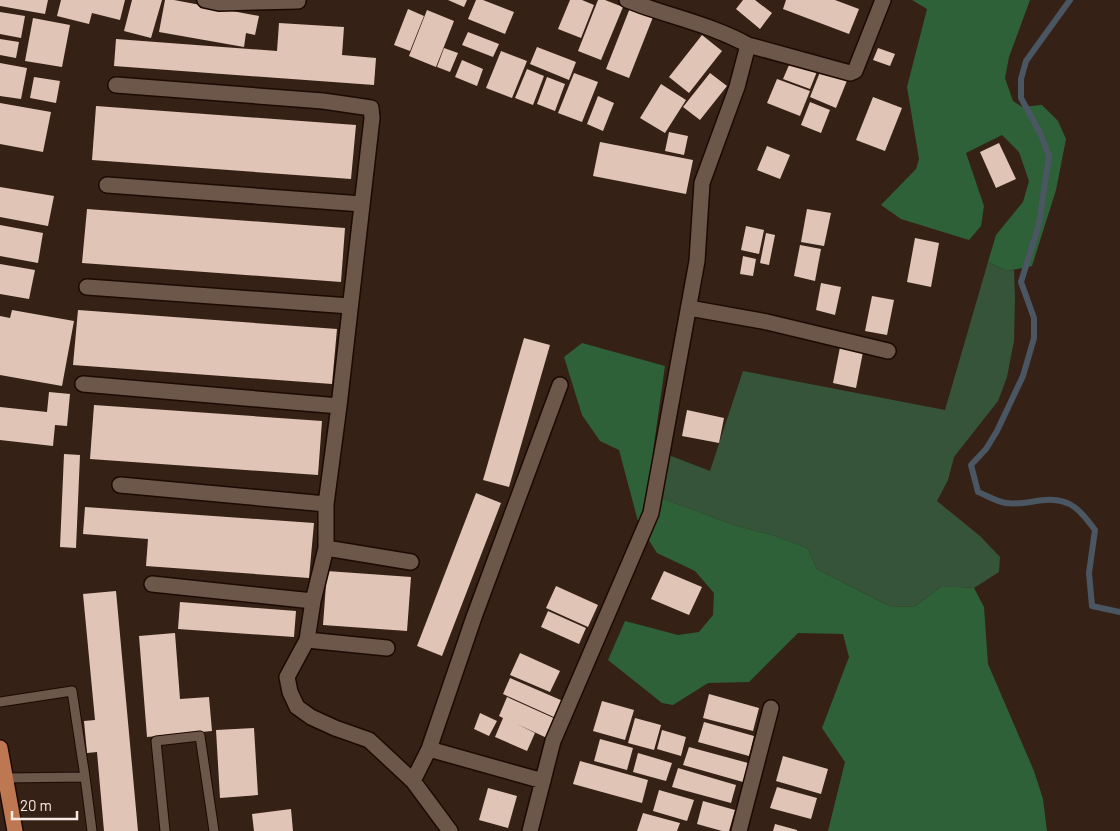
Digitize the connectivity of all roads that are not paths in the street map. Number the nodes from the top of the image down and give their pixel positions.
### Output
1 (206, 0) edge
2 (627, 0) edge
3 (883, 0) edge
4 (298, 1) edge
5 (660, 6) edge
6 (748, 45) junction
7 (116, 84) dead end
8 (106, 184) dead end
9 (362, 204) junction
10 (87, 286) dead end
11 (350, 306) junction
12 (689, 308) junction
13 (888, 350) dead end
14 (83, 384) dead end
15 (560, 386) dead end
16 (339, 406) junction
17 (120, 485) dead end
18 (326, 504) junction
19 (326, 548) junction
20 (412, 562) dead end
21 (152, 584) dead end
22 (313, 601) junction
23 (308, 640) junction
24 (387, 648) dead end
25 (0, 702) edge
26 (771, 708) dead end
27 (0, 748) edge
28 (429, 749) junction
29 (84, 777) junction
30 (5, 778) junction
31 (413, 781) junction
32 (542, 781) junction
33 (14, 831) edge
34 (92, 831) edge
35 (165, 831) edge
36 (214, 831) edge
37 (450, 831) edge
38 (530, 831) edge
39 (740, 831) edge

1 - 4 street
2 - 5 street
3 - 6 street
5 - 6 street
6 - 12 street
7 - 9 street
8 - 9 street
9 - 11 street
10 - 11 street
11 - 16 street
12 - 13 street
12 - 32 street
14 - 16 street
15 - 28 street
16 - 18 street
17 - 18 street
18 - 19 street
19 - 20 street
19 - 22 street
21 - 22 street
22 - 23 street
23 - 24 street
23 - 31 street
25 - 29 lane
26 - 39 street
27 - 30 main road
28 - 31 street
28 - 32 street
29 - 30 lane
29 - 34 lane
30 - 33 main road
31 - 37 street
32 - 38 street
35 - 36 lane

